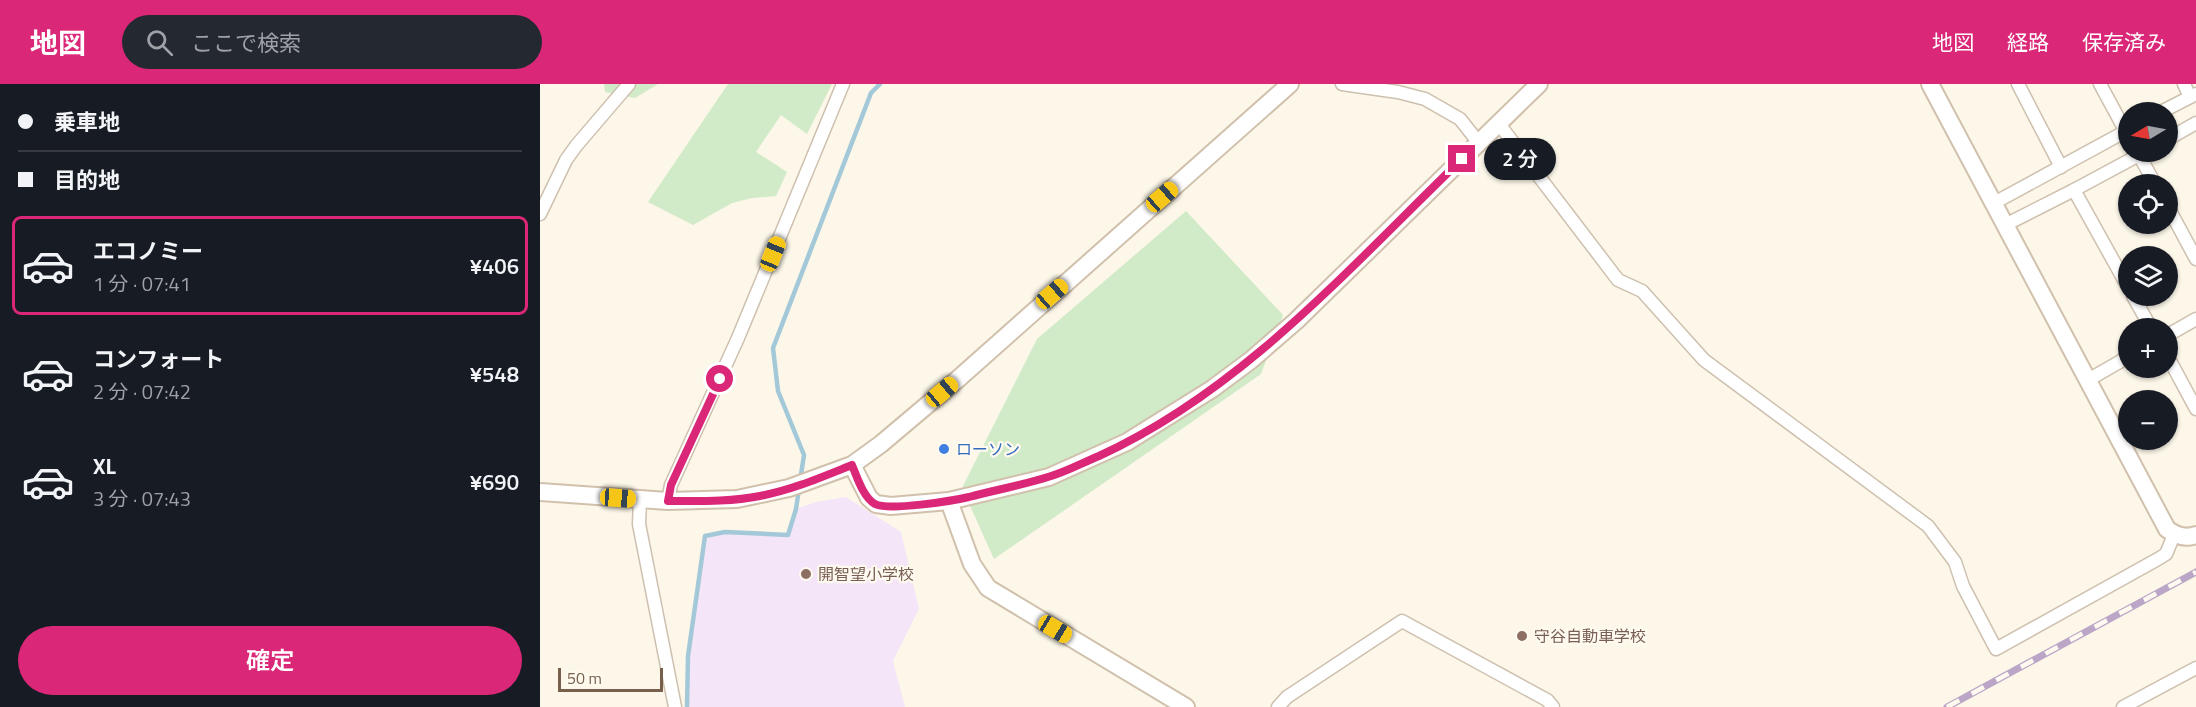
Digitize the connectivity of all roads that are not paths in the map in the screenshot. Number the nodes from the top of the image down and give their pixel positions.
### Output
1 (629, 84) edge
2 (843, 84) edge
3 (1290, 84) edge
4 (1342, 84) edge
5 (1539, 84) edge
6 (1930, 84) edge
7 (2018, 84) edge
8 (2100, 84) edge
9 (2184, 84) edge
10 (2193, 95) edge
11 (2178, 103) edge
12 (2118, 115) edge
13 (2196, 123) edge
14 (1499, 124) junction
15 (2178, 133) edge
16 (2118, 136) edge
17 (1479, 143) junction
18 (2125, 162) edge
19 (2061, 166) junction
20 (2074, 190) junction
21 (1994, 203) junction
22 (540, 214) edge
23 (2006, 225) junction
24 (2178, 226) edge
25 (2196, 259) edge
26 (2118, 269) edge
27 (2196, 319) edge
28 (2178, 329) edge
29 (2118, 363) edge
30 (2178, 376) edge
31 (2088, 380) junction
32 (2196, 409) edge
33 (852, 465) junction
34 (540, 492) edge
35 (640, 500) junction
36 (668, 501) junction
37 (949, 501) junction
38 (2174, 535) junction
39 (2196, 535) edge
40 (2196, 668) edge
41 (675, 707) edge
42 (1186, 707) edge
43 (1278, 707) edge
44 (1553, 707) edge
45 (2123, 707) edge

1 - 22 street
2 - 36 street
3 - 33 street
4 - 17 street
5 - 14 street
6 - 21 street
7 - 19 street
8 - 12 street
9 - 10 street
10 - 11 street
13 - 15 street
14 - 17 street
14 - 38 street
16 - 19 street
17 - 37 street
18 - 20 street
19 - 21 street
20 - 23 street
20 - 26 street
21 - 23 street
23 - 31 street
24 - 25 street
27 - 28 street
29 - 31 street
30 - 32 street
31 - 38 street
33 - 36 street
33 - 37 street
34 - 35 street
35 - 36 street
35 - 41 street
37 - 42 street
38 - 39 street
40 - 45 street
43 - 44 street

